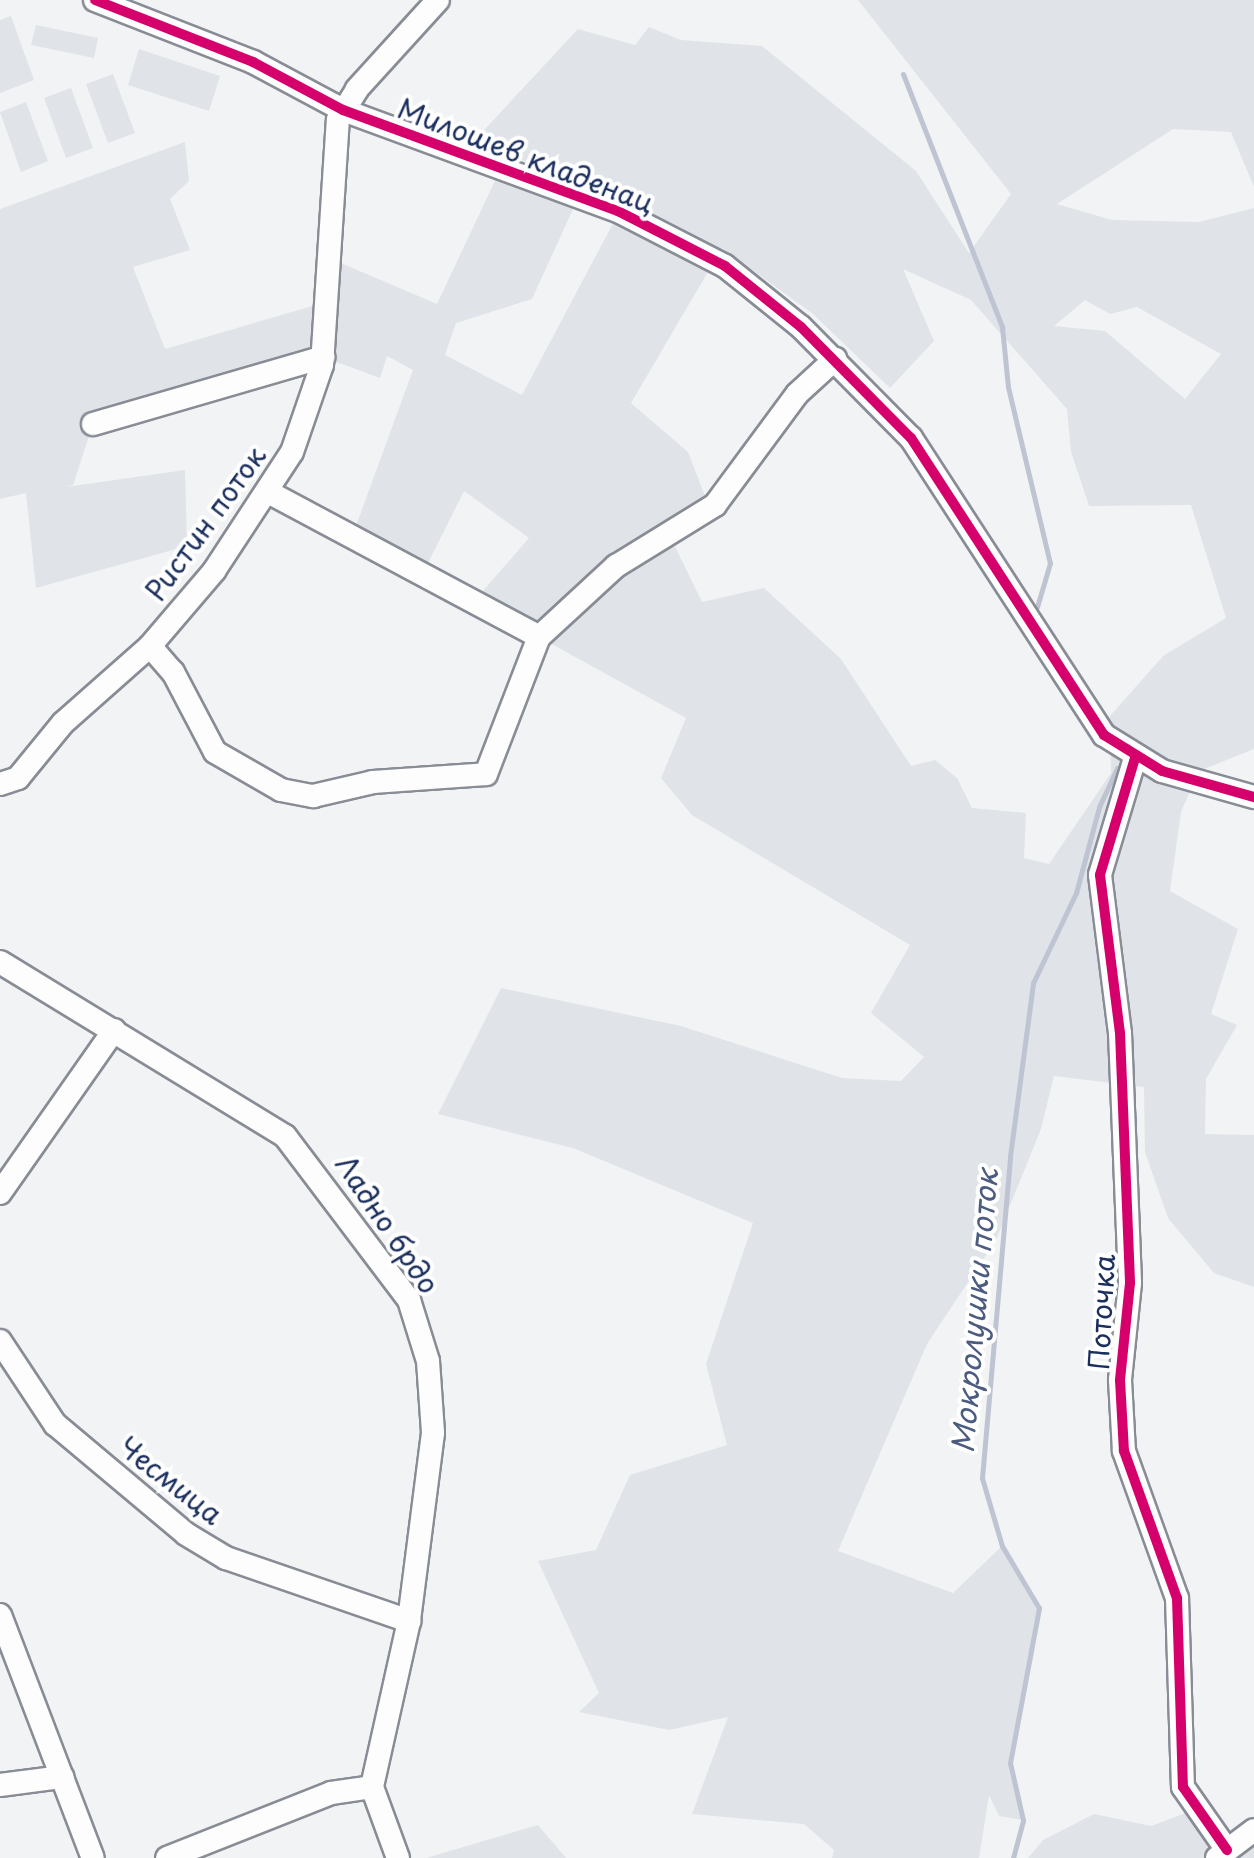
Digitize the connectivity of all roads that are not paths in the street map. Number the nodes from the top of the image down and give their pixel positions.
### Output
1 (95, 0) edge
2 (438, 0) edge
3 (343, 110) junction
4 (323, 357) junction
5 (834, 358) junction
6 (93, 424) dead end
7 (268, 492) junction
8 (539, 637) junction
9 (150, 646) junction
10 (1135, 758) junction
11 (0, 784) edge
12 (1254, 797) edge
13 (0, 962) edge
14 (114, 1030) junction
15 (0, 1193) edge
16 (0, 1341) edge
17 (0, 1615) edge
18 (409, 1622) junction
19 (62, 1777) junction
20 (0, 1785) edge
21 (372, 1787) junction
22 (1254, 1830) edge
23 (1222, 1854) edge
24 (93, 1858) edge
25 (166, 1858) edge
26 (398, 1858) edge

1 - 3 street, Милошев кладенац
2 - 3 street, Милошев кладенац
3 - 4 street, Ристин поток
3 - 5 street, Милошев кладенац
4 - 6 street
4 - 7 street, Ристин поток
5 - 8 street
5 - 10 street, Милошев кладенац
7 - 8 street
7 - 9 street, Ристин поток
8 - 9 street
9 - 11 street, Ристин поток
10 - 12 street, Милошев кладенац
10 - 23 street, Поточка
13 - 14 street, Ладно брдо
14 - 15 street
14 - 18 street, Ладно брдо
16 - 18 street, Чесмица
17 - 19 street
18 - 21 street, Ладно брдо
19 - 20 street
19 - 24 street
21 - 25 street
21 - 26 street
22 - 23 street

